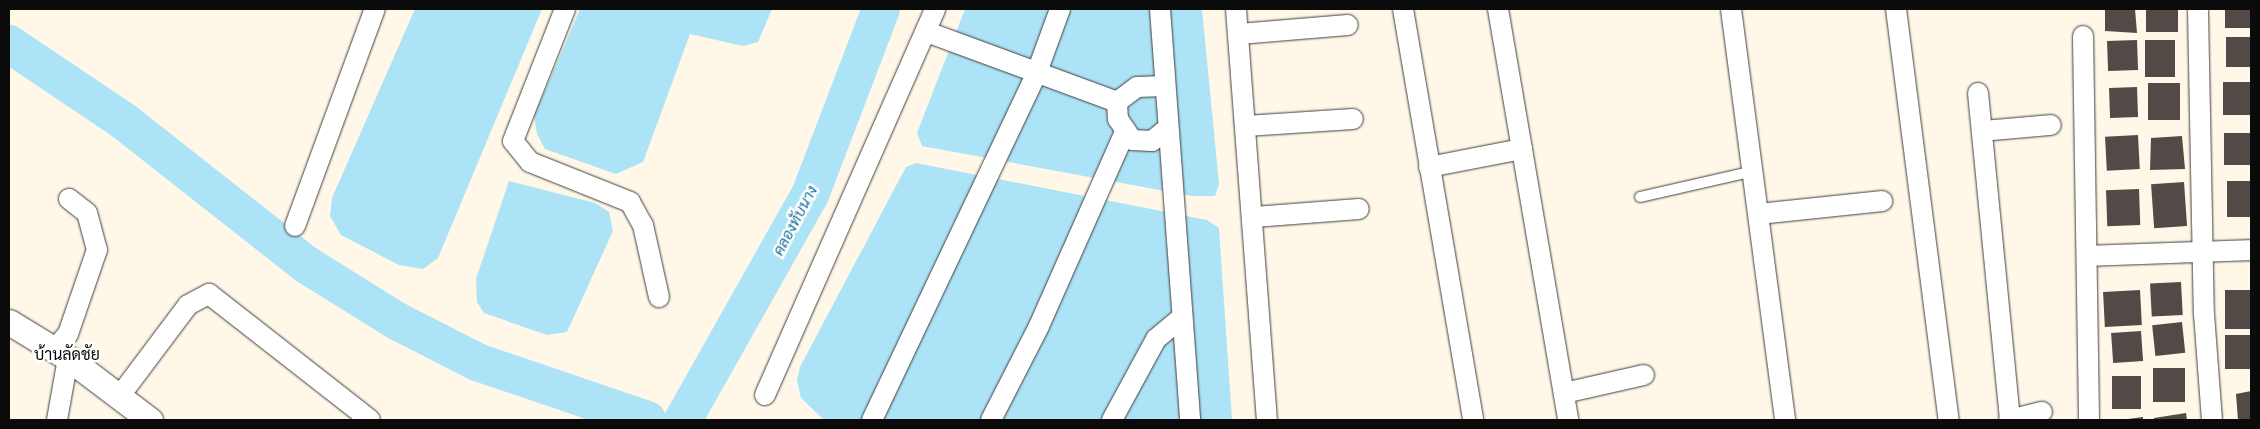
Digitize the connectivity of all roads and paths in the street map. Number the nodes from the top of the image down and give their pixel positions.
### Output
1 (374, 9) edge
2 (565, 9) edge
3 (935, 9) edge
4 (1060, 9) edge
5 (1160, 9) edge
6 (1236, 9) edge
7 (1403, 9) edge
8 (1498, 9) edge
9 (1731, 9) edge
10 (1896, 9) edge
11 (2198, 11) dead end
12 (1348, 25) dead end
13 (927, 32) junction
14 (1239, 34) junction
15 (2083, 36) dead end
16 (1037, 72) junction
17 (1165, 86) junction
18 (1978, 93) dead end
19 (1117, 102) junction
20 (1353, 119) dead end
21 (2051, 125) dead end
22 (1246, 126) junction
23 (1168, 129) junction
24 (1126, 130) junction
25 (1982, 131) junction
26 (1522, 150) junction
27 (1429, 167) junction
28 (1754, 171) junction
29 (1640, 198) dead end
30 (69, 199) dead end
31 (1882, 201) dead end
32 (1359, 209) dead end
33 (1759, 214) junction
34 (1254, 217) junction
35 (294, 226) dead end
36 (2251, 250) edge
37 (2204, 252) junction
38 (2088, 256) junction
39 (659, 297) dead end
40 (1181, 318) junction
41 (9, 322) edge
42 (61, 354) junction
43 (1644, 375) dead end
44 (1564, 393) junction
45 (765, 395) dead end
46 (119, 397) junction
47 (2042, 412) dead end
48 (57, 420) edge
49 (150, 420) edge
50 (370, 420) edge
51 (872, 420) edge
52 (991, 420) edge
53 (1112, 420) edge
54 (1190, 420) edge
55 (1267, 420) edge
56 (1473, 420) edge
57 (1568, 420) edge
58 (1785, 420) edge
59 (1948, 420) edge
60 (2009, 420) edge
61 (2089, 420) edge
62 (2212, 420) edge

1 - 35 street
2 - 39 street
3 - 13 street
4 - 16 street
5 - 17 street
6 - 14 street
7 - 27 street
8 - 26 street
9 - 28 street
10 - 59 street
11 - 37 street
12 - 14 street
13 - 16 street
13 - 45 street
14 - 22 street
15 - 38 street
16 - 19 street
16 - 51 street
17 - 19 street
17 - 23 street
18 - 25 street
19 - 24 street
20 - 22 street
21 - 25 street
22 - 34 street
23 - 24 street
23 - 40 street
24 - 52 street
25 - 60 street
26 - 27 street
26 - 44 street
27 - 56 street
28 - 29 lane
28 - 33 street
30 - 42 street
31 - 33 street
32 - 34 street
33 - 58 street
34 - 55 street
36 - 37 street
37 - 38 street
37 - 62 street
38 - 61 street
40 - 53 street
40 - 54 street
41 - 42 street
42 - 46 street
42 - 48 street
43 - 44 street
44 - 57 street
46 - 49 street
46 - 50 street
47 - 60 street

